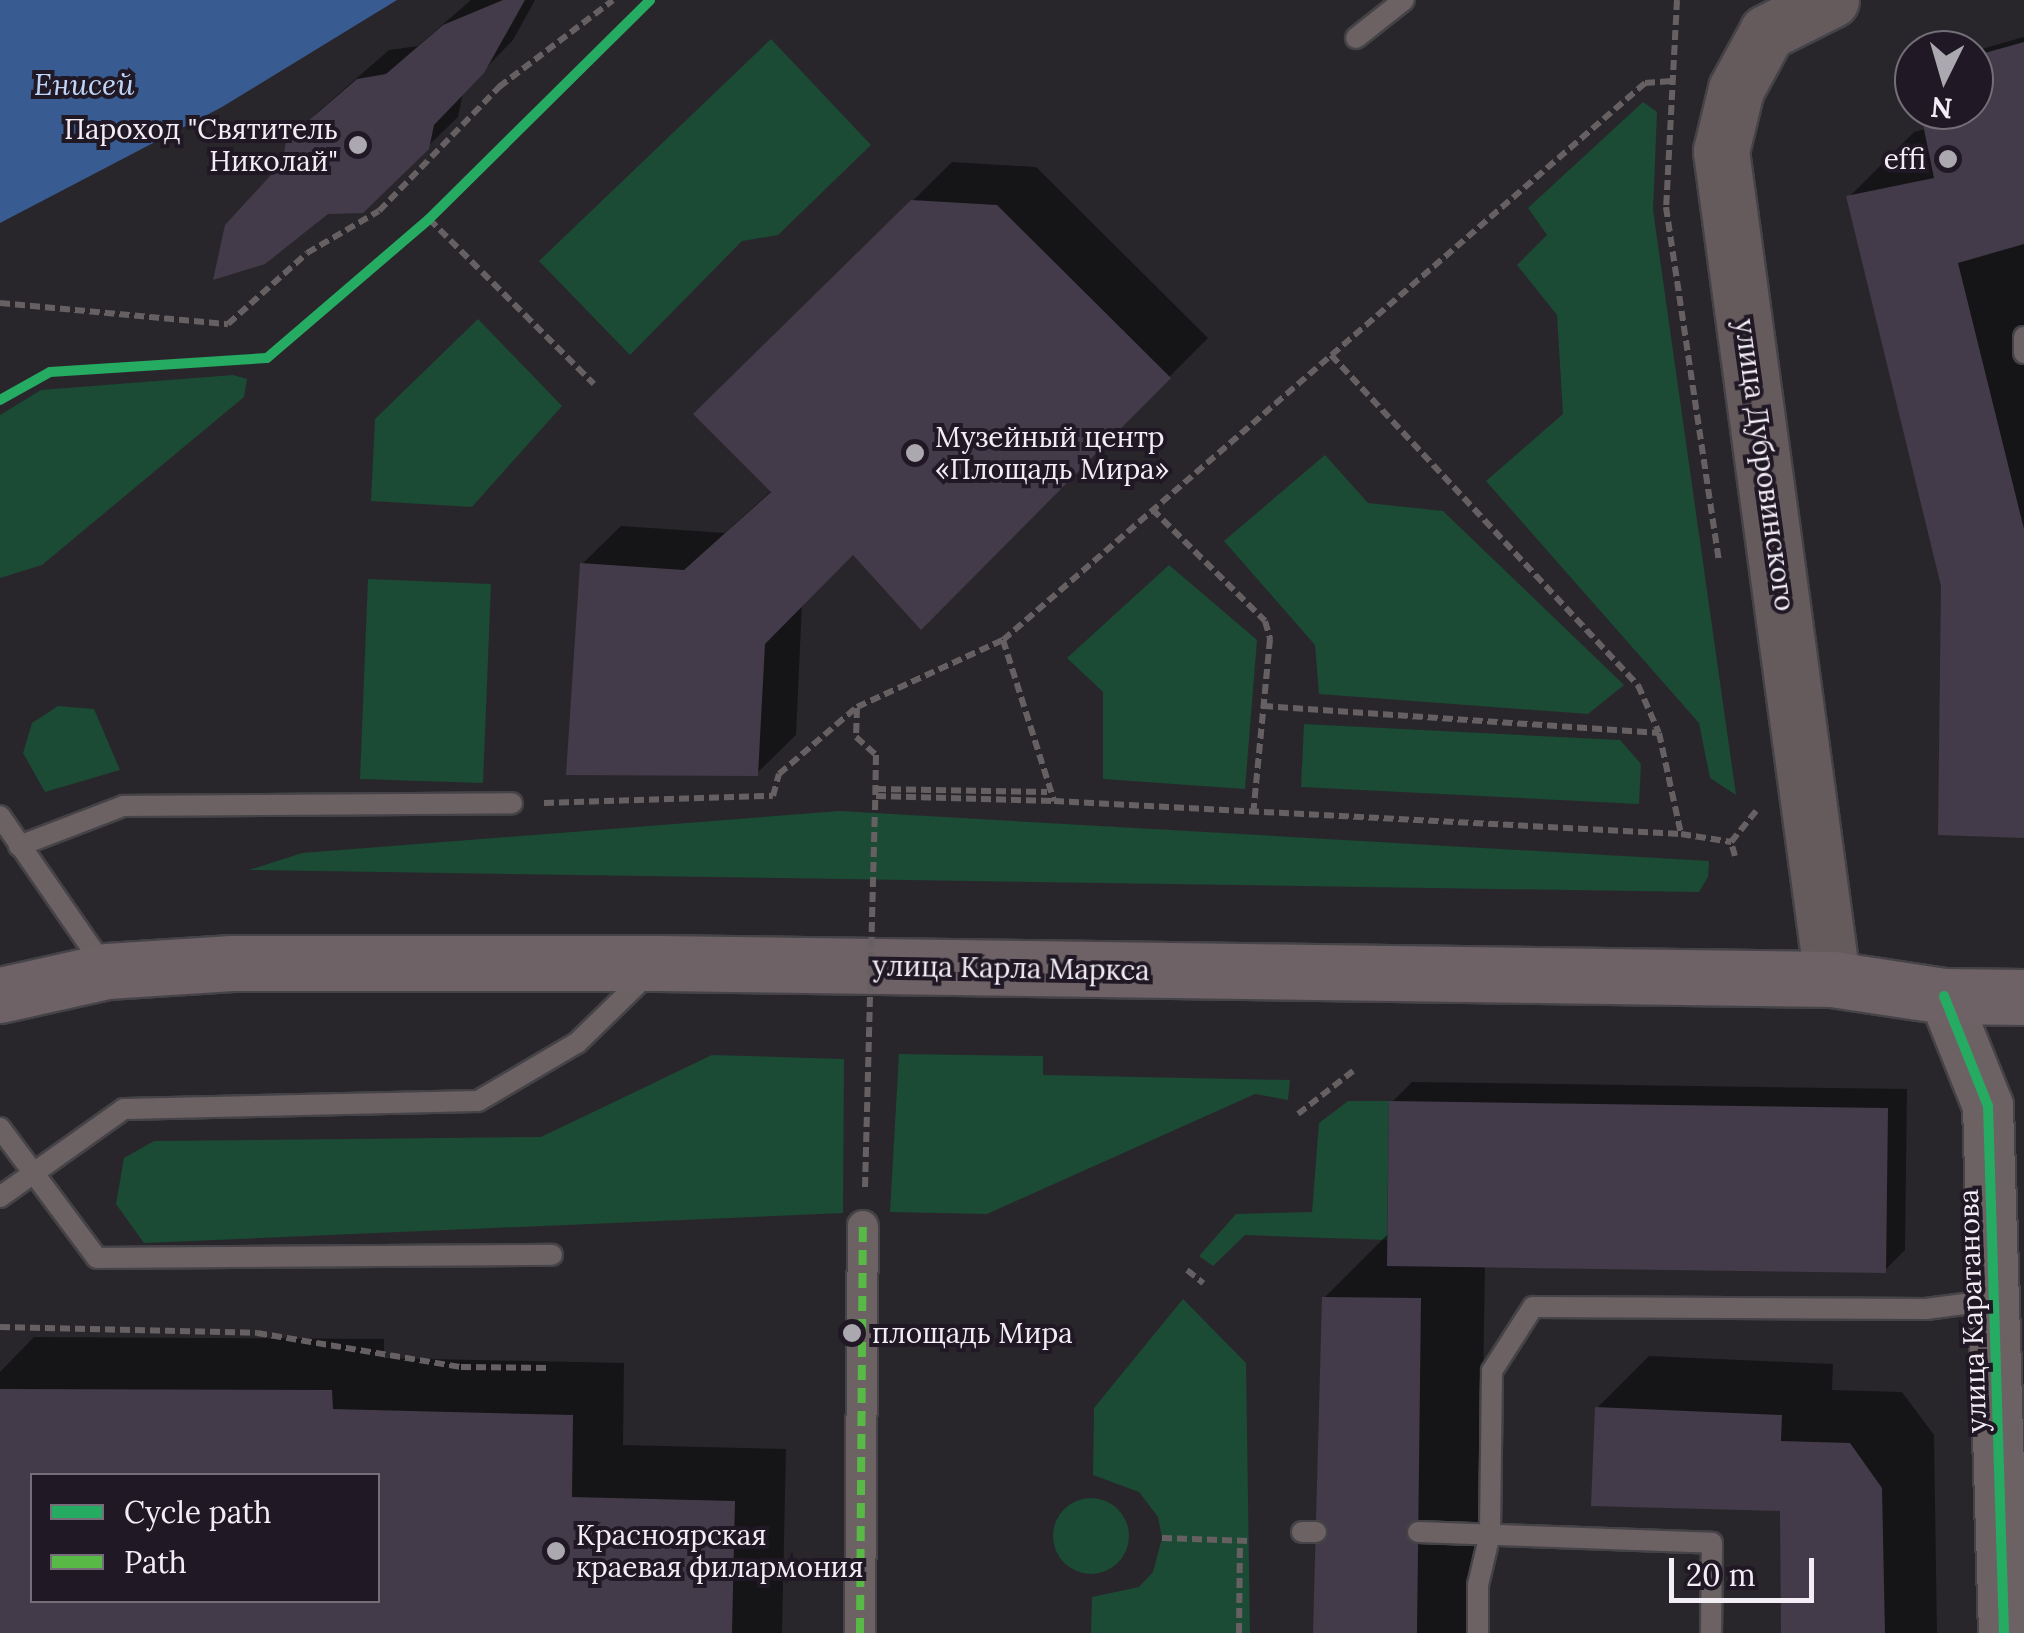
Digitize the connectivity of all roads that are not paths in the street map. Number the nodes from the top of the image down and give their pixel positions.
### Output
1 (1404, 0) edge
2 (1831, 0) edge
3 (1356, 38) dead end
4 (2024, 337) edge
5 (2024, 353) edge
6 (512, 804) road end
7 (0, 816) edge
8 (19, 846) junction
9 (659, 963) junction
10 (108, 970) junction
11 (1832, 979) junction
12 (0, 995) edge
13 (1944, 996) junction
14 (2024, 997) edge
15 (0, 1128) edge
16 (35, 1171) junction
17 (0, 1197) edge
18 (863, 1226) dead end
19 (552, 1256) dead end
20 (1994, 1300) junction
21 (2011, 1439) edge
22 (1418, 1532) dead end
23 (1490, 1534) junction
24 (860, 1633) edge
25 (1478, 1633) edge
26 (1711, 1633) edge
27 (2004, 1633) edge

1 - 3 lane
2 - 11 main road, улица Дубровинского
4 - 5 lane
6 - 8 lane
7 - 8 lane
8 - 10 lane
9 - 10 main road, улица Карла Маркса
9 - 11 main road, улица Карла Маркса
9 - 16 lane
10 - 12 main road, улица Карла Маркса
11 - 13 main road, улица Карла Маркса
13 - 14 main road, улица Карла Маркса
13 - 20 street, улица Каратанова
15 - 16 lane
16 - 17 lane
16 - 19 lane
18 - 24 street
20 - 21 street, улица Каратанова
20 - 23 lane
21 - 27 street, улица Каратанова
22 - 23 lane
23 - 25 lane
23 - 26 lane

